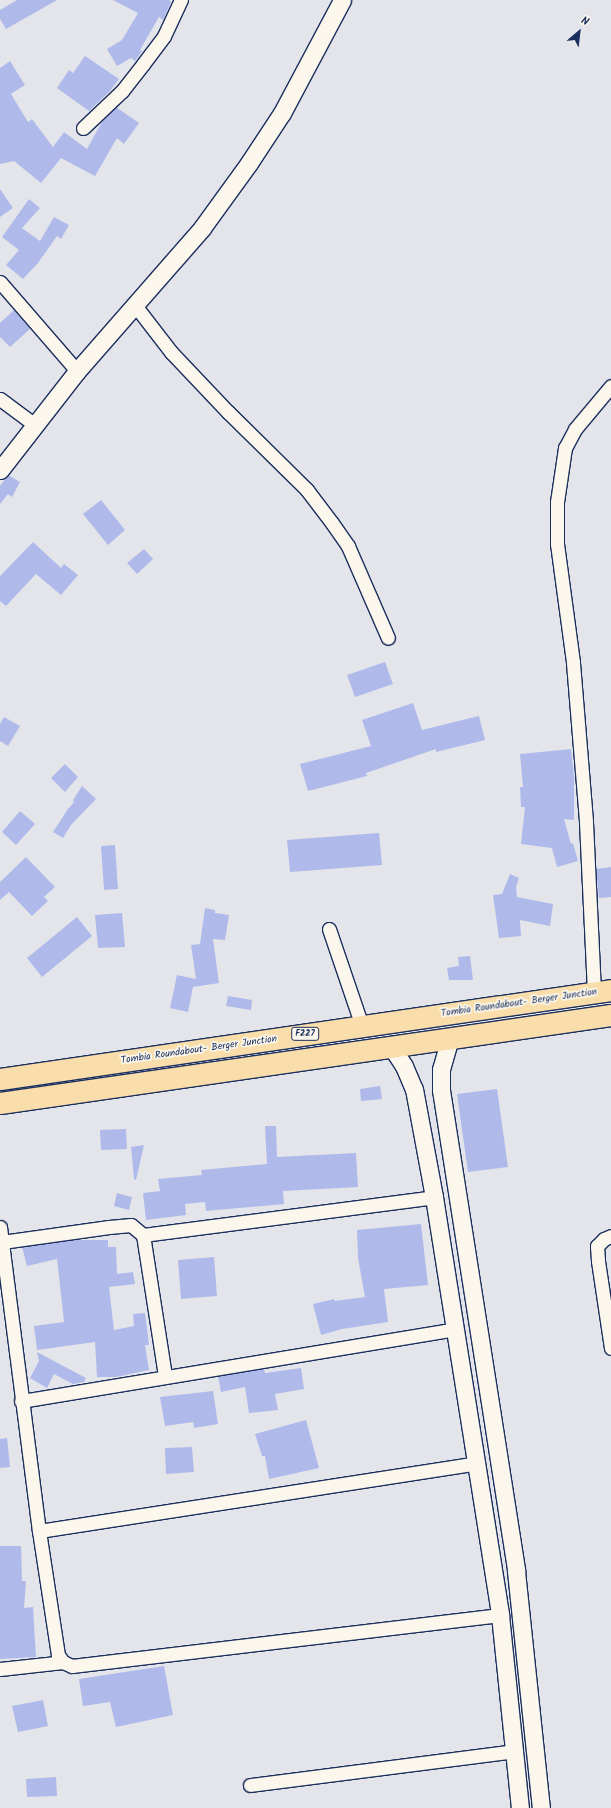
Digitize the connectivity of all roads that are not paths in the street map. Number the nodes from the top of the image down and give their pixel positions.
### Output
1 (181, 0) edge
2 (342, 0) edge
3 (83, 128) dead end
4 (0, 282) edge
5 (134, 304) junction
6 (77, 371) junction
7 (611, 386) edge
8 (0, 399) edge
9 (35, 425) junction
10 (0, 470) edge
11 (388, 638) dead end
12 (329, 929) dead end
13 (602, 991) edge
14 (611, 1015) edge
15 (362, 1026) junction
16 (450, 1038) junction
17 (391, 1046) junction
18 (0, 1079) edge
19 (0, 1103) edge
20 (434, 1197) junction
21 (0, 1227) edge
22 (143, 1235) junction
23 (611, 1236) edge
24 (2, 1242) junction
25 (455, 1329) junction
26 (611, 1348) edge
27 (165, 1376) junction
28 (22, 1401) junction
29 (477, 1463) junction
30 (39, 1531) junction
31 (512, 1545) junction
32 (489, 1548) junction
33 (500, 1615) junction
34 (63, 1662) junction
35 (0, 1669) edge
36 (515, 1751) junction
37 (250, 1784) dead end
38 (520, 1808) edge
39 (541, 1808) edge

1 - 3 street
2 - 5 street
4 - 6 street
5 - 6 street
5 - 11 street
6 - 9 street
7 - 13 street
8 - 9 street
9 - 10 street
12 - 15 street
13 - 15 main road, Tombia Roundabout- Berger Junction / F227
14 - 16 main road, F227
15 - 18 main road, Tombia Roundabout- Berger Junction / F227
16 - 17 main road, F227
16 - 31 street
17 - 19 main road, F227
17 - 20 street
20 - 22 street
20 - 25 street
21 - 24 street
22 - 24 street
22 - 27 street
23 - 26 street
24 - 28 street
25 - 27 street
25 - 29 street
27 - 28 street
28 - 30 street
29 - 30 street
29 - 32 street
30 - 34 street
31 - 32 street
31 - 39 street
32 - 33 street
33 - 34 street
33 - 36 street
34 - 35 street
36 - 37 street
36 - 38 street

